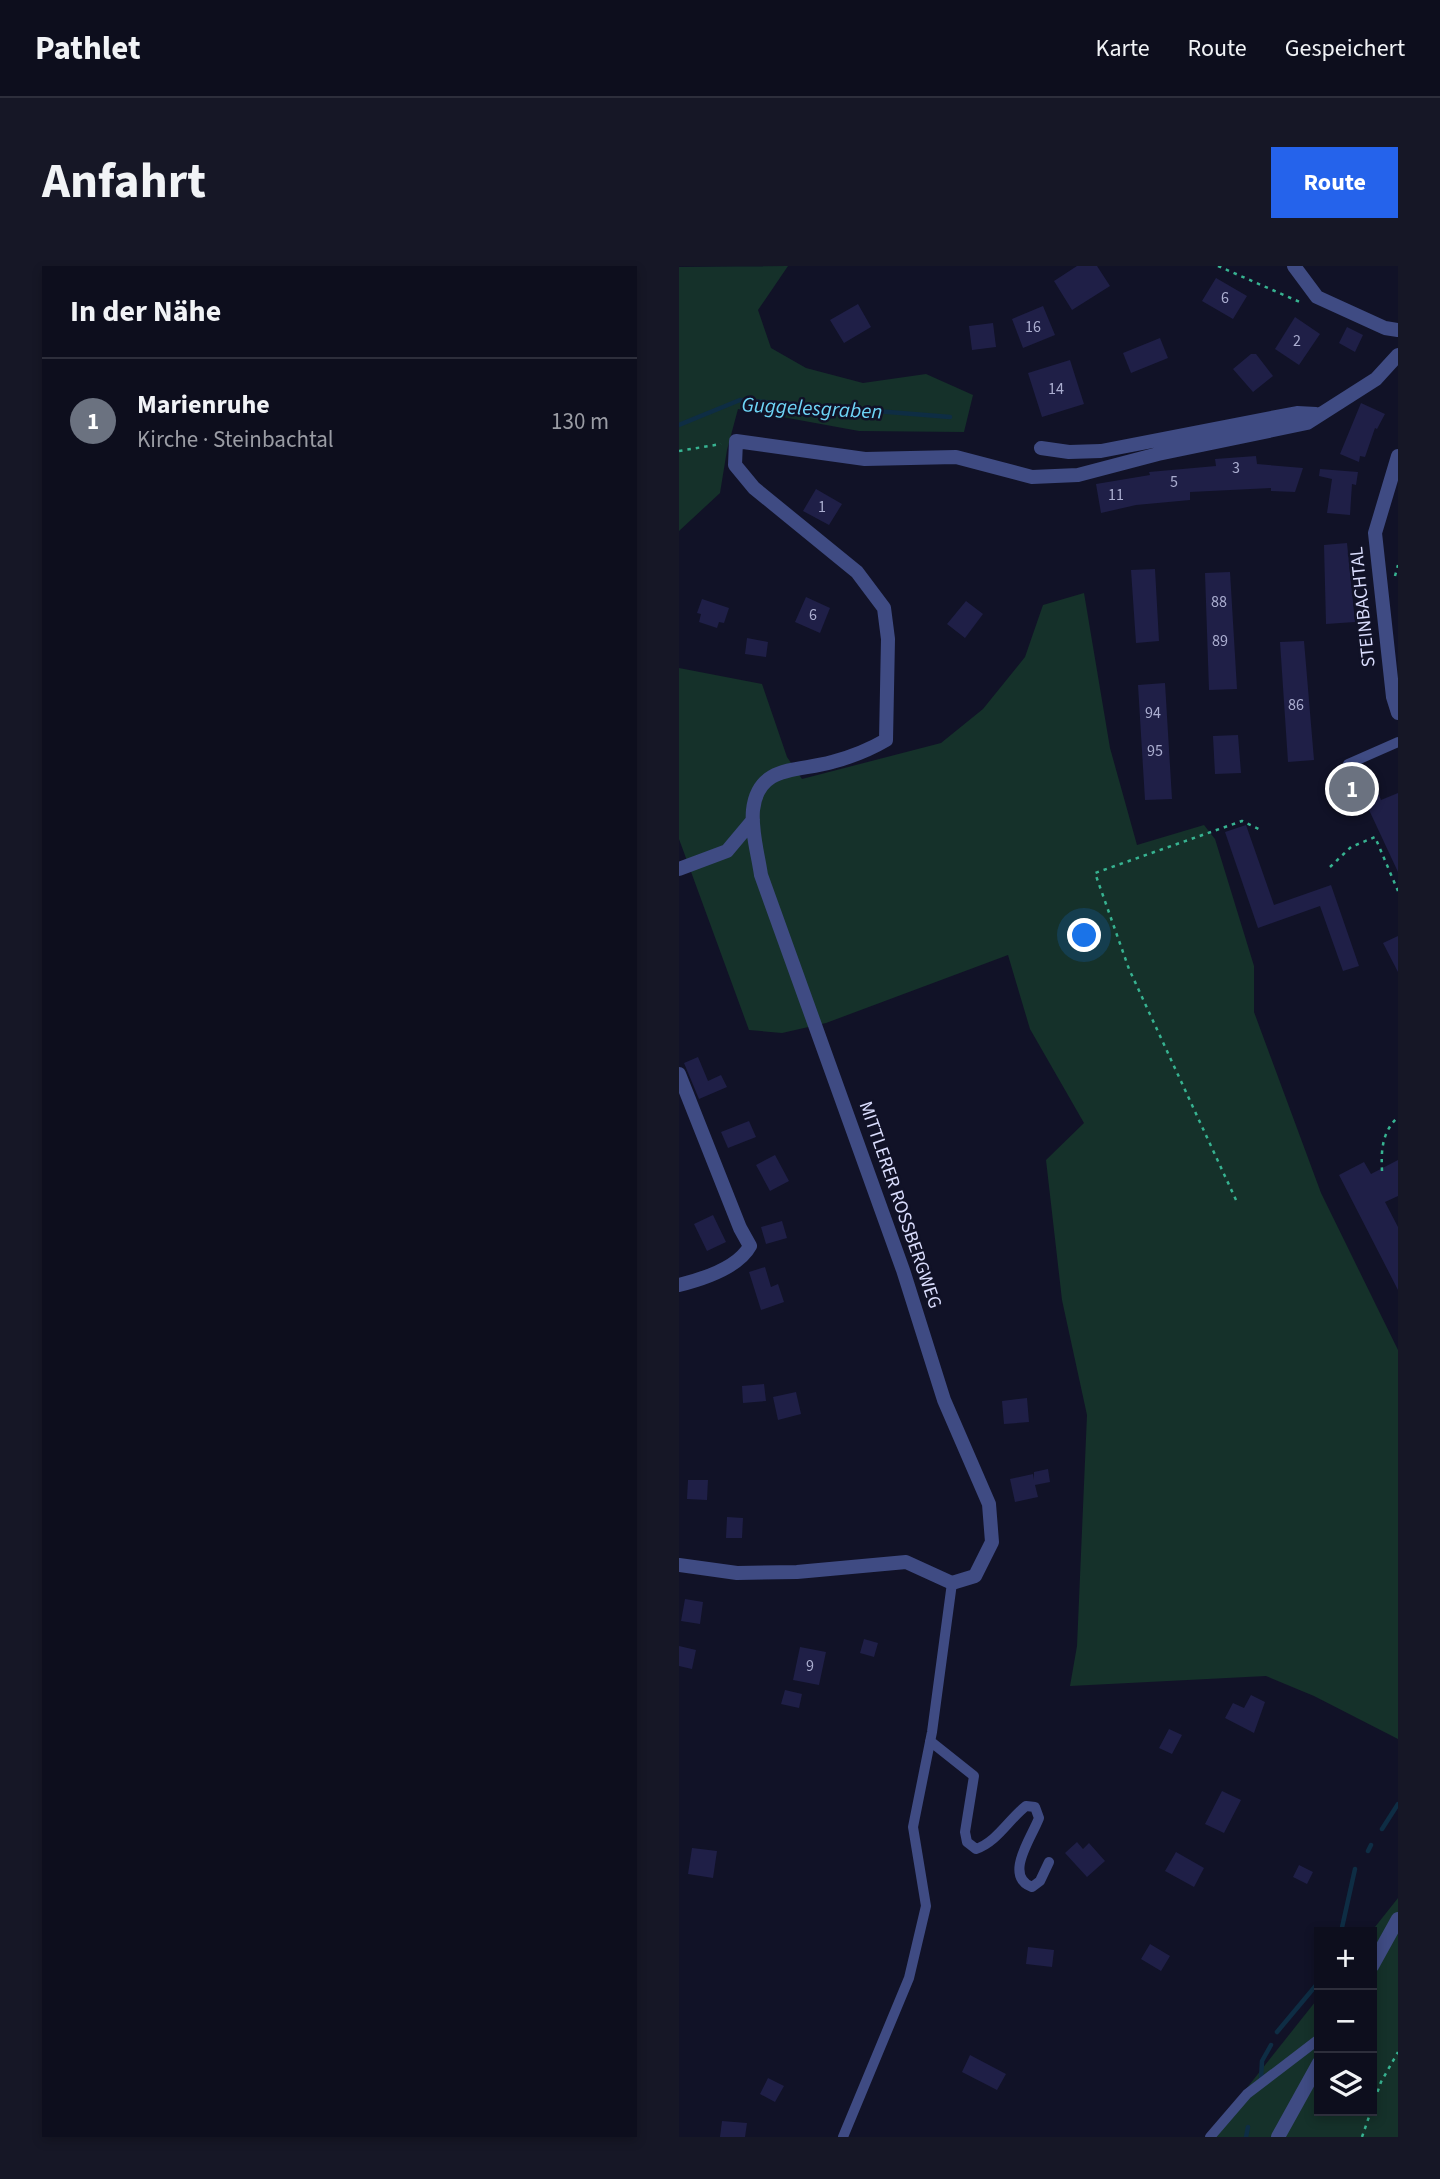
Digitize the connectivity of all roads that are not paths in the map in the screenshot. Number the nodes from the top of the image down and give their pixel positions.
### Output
1 (1293, 266) edge
2 (1398, 330) edge
3 (1398, 355) edge
4 (1316, 414) junction
5 (1041, 448) dead end
6 (1398, 456) edge
7 (1398, 713) edge
8 (1398, 742) edge
9 (1348, 764) dead end
10 (753, 820) junction
11 (681, 865) edge
12 (679, 1074) edge
13 (679, 1285) edge
14 (679, 1565) edge
15 (952, 1583) junction
16 (930, 1741) junction
17 (1049, 1862) dead end
18 (1398, 1919) edge
19 (1377, 1957) edge
20 (1314, 2043) edge
21 (1314, 2072) edge
22 (843, 2137) edge
23 (1210, 2137) edge
24 (1278, 2137) edge

1 - 2 street
3 - 4 street
4 - 5 street
4 - 10 street, MITTLERER ROSSBERGWEG
6 - 7 street, STEINBACHTAL
8 - 9 lane
10 - 11 street, MITTLERER ROSSBERGWEG
10 - 15 street, MITTLERER ROSSBERGWEG
12 - 13 street
14 - 15 street
15 - 16 lane
16 - 17 lane
16 - 22 lane
18 - 19 street
20 - 23 lane
21 - 24 street

